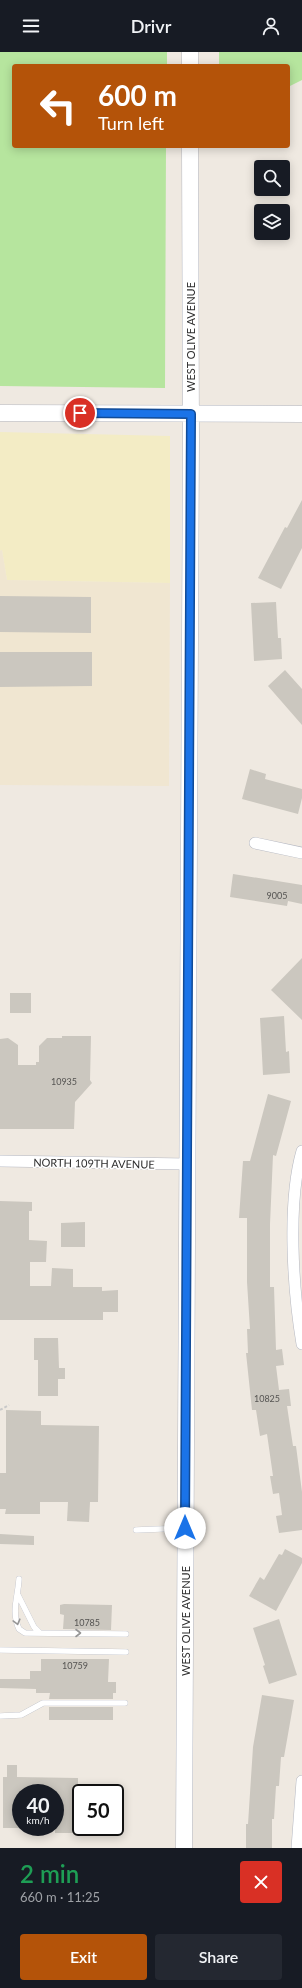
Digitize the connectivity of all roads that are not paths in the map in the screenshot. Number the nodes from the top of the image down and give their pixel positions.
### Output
1 (190, 52) edge
2 (190, 64) edge
3 (190, 148) edge
4 (0, 413) edge
5 (191, 414) junction
6 (302, 414) edge
7 (255, 843) dead end
8 (302, 853) edge
9 (302, 1153) edge
10 (0, 1161) edge
11 (187, 1164) junction
12 (302, 1344) edge
13 (185, 1528) junction
14 (136, 1530) dead end
15 (19, 1579) dead end
16 (18, 1595) junction
17 (39, 1632) junction
18 (126, 1634) dead end
19 (0, 1650) edge
20 (126, 1652) dead end
21 (125, 1703) dead end
22 (0, 1716) edge
23 (302, 1781) edge
24 (184, 1848) edge
25 (297, 1848) edge

1 - 2 main road
3 - 5 main road, WEST OLIVE AVENUE
4 - 5 main road
5 - 6 main road
5 - 11 main road, WEST OLIVE AVENUE
7 - 8 street
9 - 12 street
10 - 11 street, NORTH 109TH AVENUE
11 - 13 main road, WEST OLIVE AVENUE
13 - 14 lane
13 - 24 main road, WEST OLIVE AVENUE
15 - 16 lane
16 - 17 lane
16 -> 17 lane
17 -> 18 lane
19 - 20 lane
21 - 22 lane
23 - 25 street

